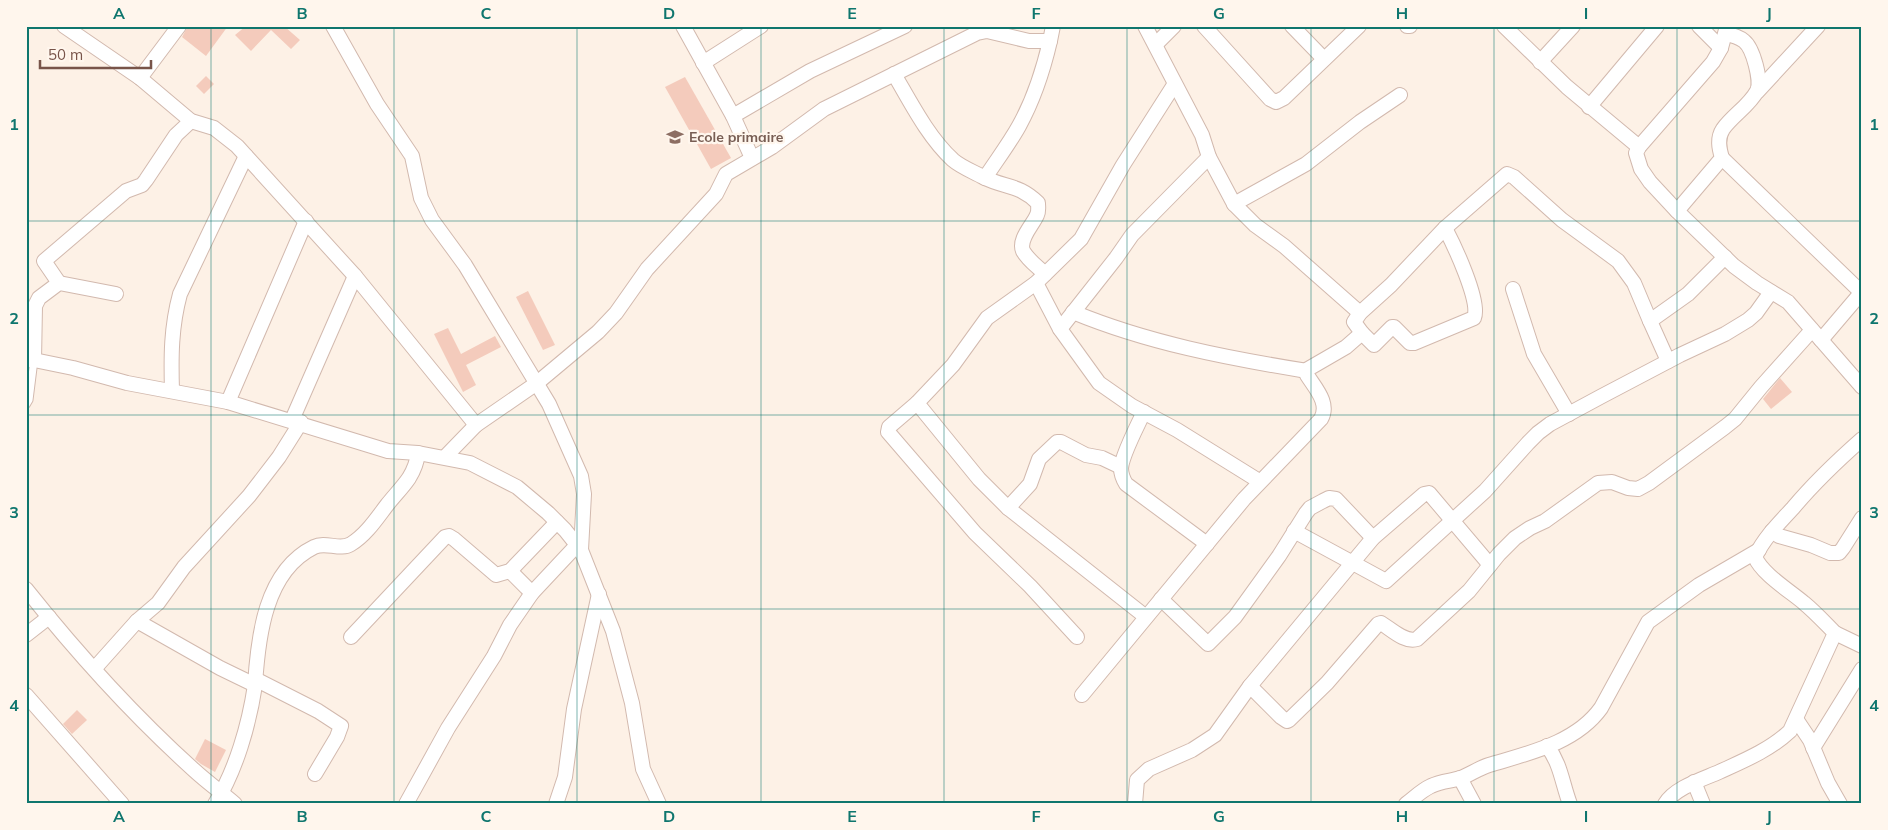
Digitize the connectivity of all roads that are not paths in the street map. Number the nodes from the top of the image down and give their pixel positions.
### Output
1 (64, 26) edge
2 (179, 26) edge
3 (332, 26) edge
4 (684, 26) edge
5 (761, 26) edge
6 (905, 26) edge
7 (1052, 26) edge
8 (1145, 26) edge
9 (1174, 26) edge
10 (1204, 26) edge
11 (1292, 26) edge
12 (1359, 26) edge
13 (1504, 26) edge
14 (1573, 26) edge
15 (1657, 26) edge
16 (1699, 26) edge
17 (1818, 26) edge
18 (974, 30) edge
19 (1727, 30) edge
20 (1050, 41) junction
21 (1156, 44) junction
22 (1721, 48) junction
23 (1324, 59) junction
24 (1540, 62) junction
25 (703, 63) junction
26 (894, 74) junction
27 (140, 78) junction
28 (1174, 85) junction
29 (1756, 93) junction
30 (1400, 95) dead end
31 (1589, 107) junction
32 (733, 116) junction
33 (191, 121) junction
34 (1639, 147) junction
35 (246, 156) junction
36 (1209, 156) junction
37 (752, 158) junction
38 (1722, 158) junction
39 (985, 178) junction
40 (1234, 204) junction
41 (1677, 211) junction
42 (306, 221) junction
43 (1445, 228) junction
44 (1725, 258) junction
45 (356, 276) junction
46 (1041, 278) junction
47 (59, 284) junction
48 (1513, 289) dead end
49 (1771, 292) junction
50 (1861, 293) edge
51 (116, 294) dead end
52 (1073, 312) junction
53 (1360, 313) junction
54 (1650, 320) junction
55 (1060, 329) junction
56 (1362, 333) junction
57 (1817, 335) junction
58 (30, 360) edge
59 (1668, 361) junction
60 (1307, 371) junction
61 (537, 383) junction
62 (1862, 387) edge
63 (172, 391) junction
64 (228, 402) junction
65 (918, 403) junction
66 (26, 405) edge
67 (1144, 412) junction
68 (1569, 414) junction
69 (296, 421) junction
70 (476, 425) junction
71 (1862, 439) edge
72 (418, 453) junction
73 (445, 457) junction
74 (1121, 468) junction
75 (1259, 481) junction
76 (1008, 508) junction
77 (1862, 518) edge
78 (1454, 521) junction
79 (558, 522) junction
80 (1294, 531) junction
81 (1772, 531) junction
82 (1373, 538) junction
83 (1207, 544) junction
84 (579, 548) junction
85 (1759, 550) junction
86 (1353, 563) junction
87 (1490, 565) junction
88 (510, 571) junction
89 (26, 589) edge
90 (532, 593) junction
91 (599, 594) junction
92 (1161, 599) junction
93 (49, 617) junction
94 (1146, 617) junction
95 (137, 620) junction
96 (1835, 633) junction
97 (26, 635) edge
98 (352, 637) dead end
99 (1077, 637) dead end
100 (1862, 646) edge
101 (95, 668) junction
102 (1862, 669) edge
103 (255, 682) junction
104 (1250, 686) junction
105 (26, 695) edge
106 (1082, 695) dead end
107 (1796, 719) junction
108 (1547, 746) junction
109 (1813, 748) junction
110 (314, 774) dead end
111 (1460, 778) junction
112 (1694, 782) junction
113 (218, 798) edge
114 (122, 804) edge
115 (235, 804) edge
116 (406, 804) edge
117 (556, 804) edge
118 (658, 804) edge
119 (1136, 804) edge
120 (1406, 804) edge
121 (1474, 804) edge
122 (1570, 804) edge
123 (1665, 804) edge
124 (1704, 804) edge
125 (1840, 804) edge

1 - 27 street
2 - 27 street
3 - 61 street
4 - 25 street
5 - 25 street
6 - 32 street
7 - 20 street
8 - 21 street
9 - 21 street
10 - 23 street
11 - 23 street
12 - 23 street
13 - 24 street
14 - 24 street
15 - 31 street
16 - 22 street
17 - 29 street
18 - 20 street
18 - 26 street
19 - 22 street
19 - 29 street
20 - 39 street
21 - 28 street
22 - 34 street
24 - 31 street
25 - 32 street
26 - 37 street
26 - 39 street
27 - 33 street
28 - 36 street
28 - 46 street
29 - 38 street
30 - 40 street
31 - 34 street
32 - 37 street
33 - 35 street
33 - 47 street
34 - 41 street
35 - 42 street
35 - 63 street
36 - 40 street
36 - 52 street
37 - 61 street
38 - 41 street
38 - 50 street
39 - 46 street
40 - 53 street
41 - 44 street
42 - 45 street
42 - 64 street
43 - 53 street
43 - 54 street
43 - 56 street
44 - 49 street
44 - 54 street
45 - 69 street
45 - 70 street
46 - 55 street
46 - 65 street
47 - 51 street
47 - 58 street
48 - 68 street
49 - 57 street
49 - 59 street
50 - 57 street
52 - 55 street
52 - 60 street
53 - 56 street
54 - 59 street
55 - 67 street
56 - 60 street
57 - 62 street
57 - 87 street
58 - 63 street
58 - 66 lane
59 - 68 street
60 - 75 street
61 - 70 street
61 - 84 street
63 - 64 street
64 - 69 street
65 - 76 street
65 - 99 street
67 - 74 street
67 - 75 street
68 - 78 street
69 - 72 street
69 - 95 street
70 - 73 street
71 - 81 street
72 - 73 street
72 - 103 street
73 - 79 street
74 - 76 street
74 - 83 street
75 - 83 street
76 - 94 street
77 - 81 street
78 - 82 street
78 - 86 street
78 - 87 street
79 - 84 street
79 - 88 street
80 - 82 street
80 - 86 street
80 - 92 street
81 - 85 street
82 - 86 street
83 - 92 street
84 - 90 street
84 - 91 street
85 - 96 street
85 - 108 street
86 - 104 street
87 - 104 street
88 - 90 street
88 - 98 street
89 - 93 street
90 - 116 street
91 - 117 street
91 - 118 street
92 - 94 street
93 - 97 street
93 - 101 street
94 - 106 street
95 - 101 street
95 - 103 street
96 - 100 street
96 - 107 street
101 - 113 street
102 - 109 street
103 - 110 street
103 - 113 street
104 - 119 street
105 - 114 street
107 - 109 street
107 - 112 street
108 - 111 street
108 - 122 street
109 - 125 street
111 - 120 street
111 - 121 street
112 - 123 street
112 - 124 street
113 - 115 street

